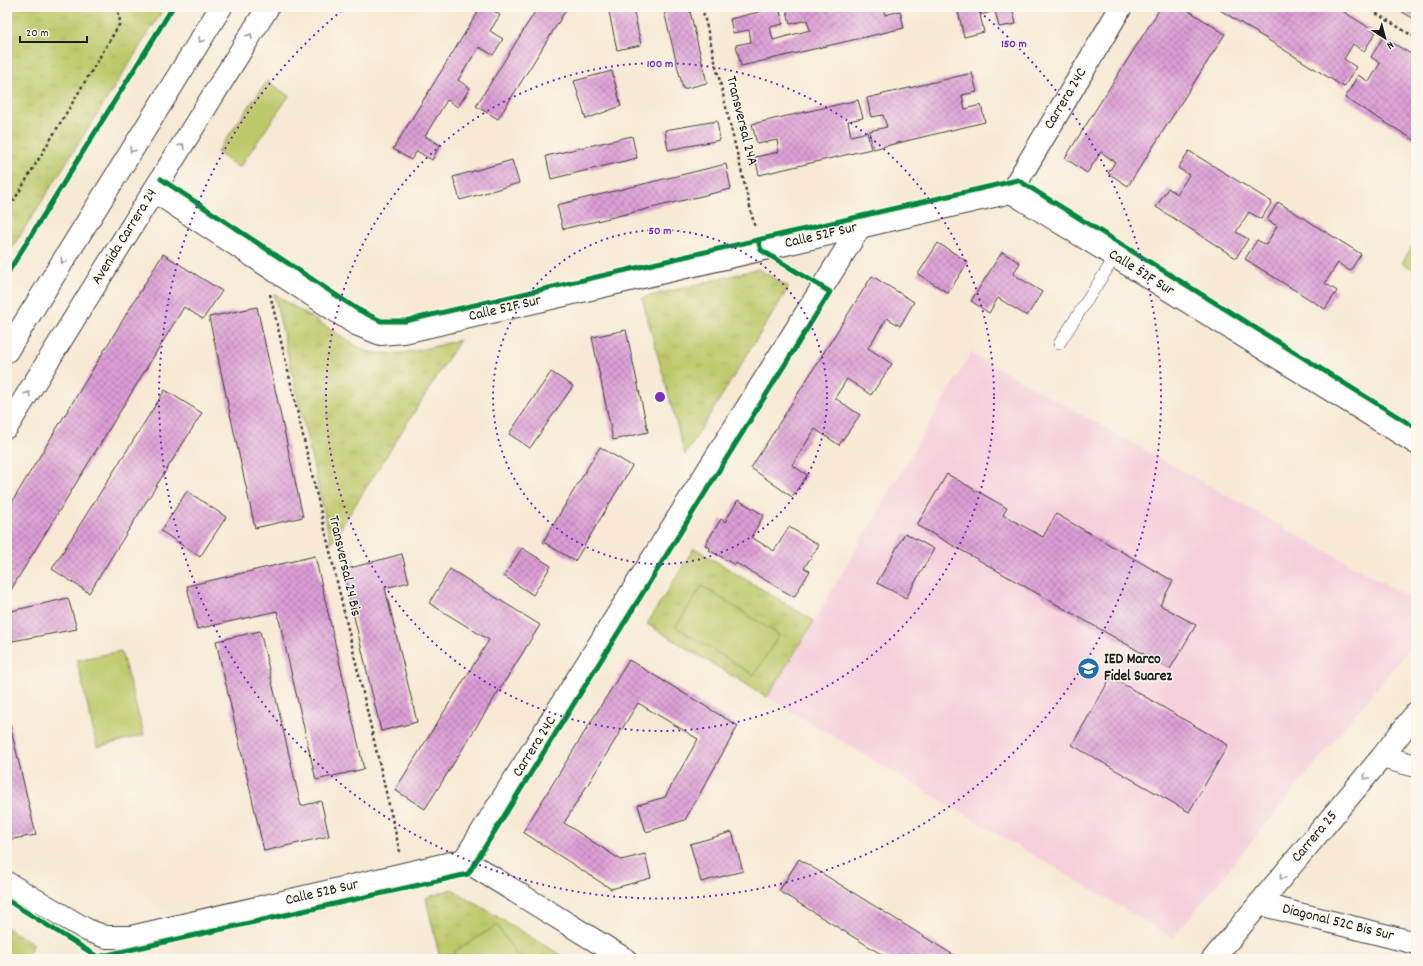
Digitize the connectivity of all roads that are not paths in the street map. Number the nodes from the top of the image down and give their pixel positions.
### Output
1 (221, 7) edge
2 (268, 7) edge
3 (1121, 7) edge
4 (154, 191) junction
5 (1011, 192) junction
6 (860, 227) junction
7 (1115, 257) junction
8 (1059, 344) dead end
9 (7, 351) edge
10 (7, 427) edge
11 (1416, 443) edge
12 (1416, 714) edge
13 (1382, 757) junction
14 (1416, 766) edge
15 (464, 860) junction
16 (7, 883) edge
17 (1260, 904) junction
18 (1416, 943) edge
19 (625, 959) edge
20 (1213, 959) edge

1 -> 9 street
4 -> 2 street, Avenida Carrera 24
3 - 5 street, Carrera 24C
4 - 6 street, Calle 52F Sur
10 -> 4 street, Avenida Carrera 24
5 - 6 street, Calle 52F Sur
5 - 7 street, Calle 52F Sur
6 - 15 street, Carrera 24C
7 - 8 lane
7 - 11 street, Calle 52F Sur
12 - 13 street, Carrera 25
13 - 14 street
13 -> 17 street, Carrera 25
15 - 16 street, Calle 52B Sur
15 - 19 street
17 - 18 street, Diagonal 52C Bis Sur
17 - 20 street, Carrera 25

